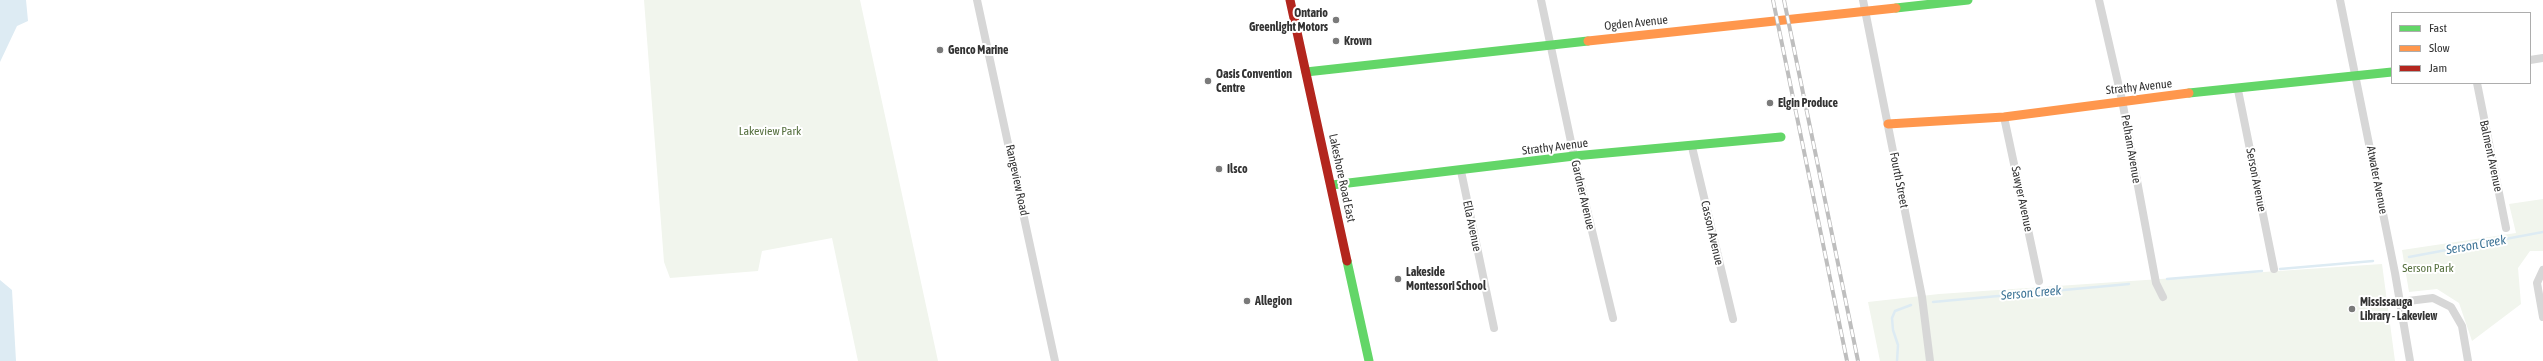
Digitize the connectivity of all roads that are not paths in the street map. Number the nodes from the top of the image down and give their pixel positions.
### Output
1 (977, 0) edge
2 (1290, 0) edge
3 (1541, 0) edge
4 (1863, 0) edge
5 (1968, 0) edge
6 (2099, 0) edge
7 (2340, 0) edge
8 (1865, 10) junction
9 (1551, 44) junction
10 (2543, 58) edge
11 (2531, 60) edge
12 (1306, 72) junction
13 (2391, 72) edge
14 (2356, 75) junction
15 (2476, 84) edge
16 (2238, 90) junction
17 (2122, 100) junction
18 (2004, 117) junction
19 (1888, 124) junction
20 (1781, 137) dead end
21 (1692, 147) junction
22 (1574, 156) junction
23 (1461, 171) junction
24 (1332, 185) junction
25 (2506, 228) dead end
26 (2274, 269) dead end
27 (2543, 270) edge
28 (2039, 281) dead end
29 (2163, 297) dead end
30 (2400, 302) junction
31 (2543, 317) edge
32 (1613, 318) dead end
33 (1733, 319) dead end
34 (1494, 328) dead end
35 (1055, 361) edge
36 (1369, 361) edge
37 (1930, 361) edge
38 (2410, 361) edge
39 (2468, 361) edge

1 - 35 street, Rangeview Road
2 - 12 street, Lakeshore Road East
3 - 9 street, Gardner Avenue
4 - 8 street, Fourth Street
5 - 8 street, Ogden Avenue
6 - 17 street, Pelham Avenue
7 - 14 street, Atwater Avenue
8 - 9 street, Ogden Avenue
8 - 19 street, Fourth Street
9 - 12 street, Ogden Avenue
9 - 22 street, Gardner Avenue
10 - 11 street
12 - 24 street, Lakeshore Road East
13 - 14 street, Strathy Avenue
14 - 16 street, Strathy Avenue
14 - 30 street, Atwater Avenue
15 - 25 street, Balment Avenue
16 - 17 street, Strathy Avenue
16 - 26 street, Serson Avenue
17 - 18 street, Strathy Avenue
17 - 29 street, Pelham Avenue
18 - 19 street, Strathy Avenue
18 - 28 street, Sawyer Avenue
19 - 37 street, Fourth Street
20 - 21 street, Strathy Avenue
21 - 22 street, Strathy Avenue
21 - 33 street, Casson Avenue
22 - 23 street, Strathy Avenue
22 - 32 street, Gardner Avenue
23 - 24 street, Strathy Avenue
23 - 34 street, Ella Avenue
24 - 36 street, Lakeshore Road East
27 - 31 street
30 - 38 street, Atwater Avenue
30 - 39 street

